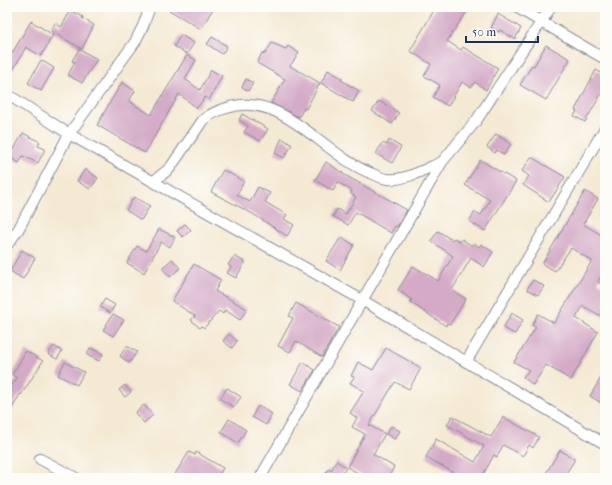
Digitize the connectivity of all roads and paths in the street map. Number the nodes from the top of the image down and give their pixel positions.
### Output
1 (150, 7) edge
2 (516, 7) edge
3 (551, 7) edge
4 (541, 23) junction
5 (605, 60) edge
6 (7, 94) edge
7 (605, 128) edge
8 (69, 134) junction
9 (442, 162) junction
10 (154, 181) junction
11 (7, 245) edge
12 (362, 300) junction
13 (466, 362) junction
14 (605, 444) edge
15 (40, 460) dead end
16 (76, 478) edge
17 (260, 478) edge

1 - 8 street
2 - 4 street
3 - 4 street
4 - 5 street
4 - 9 street
6 - 8 street
7 - 13 street
8 - 10 street
8 - 11 street
9 - 10 street
9 - 12 street
10 - 12 street
12 - 13 street
12 - 17 street
13 - 14 street
15 - 16 street

